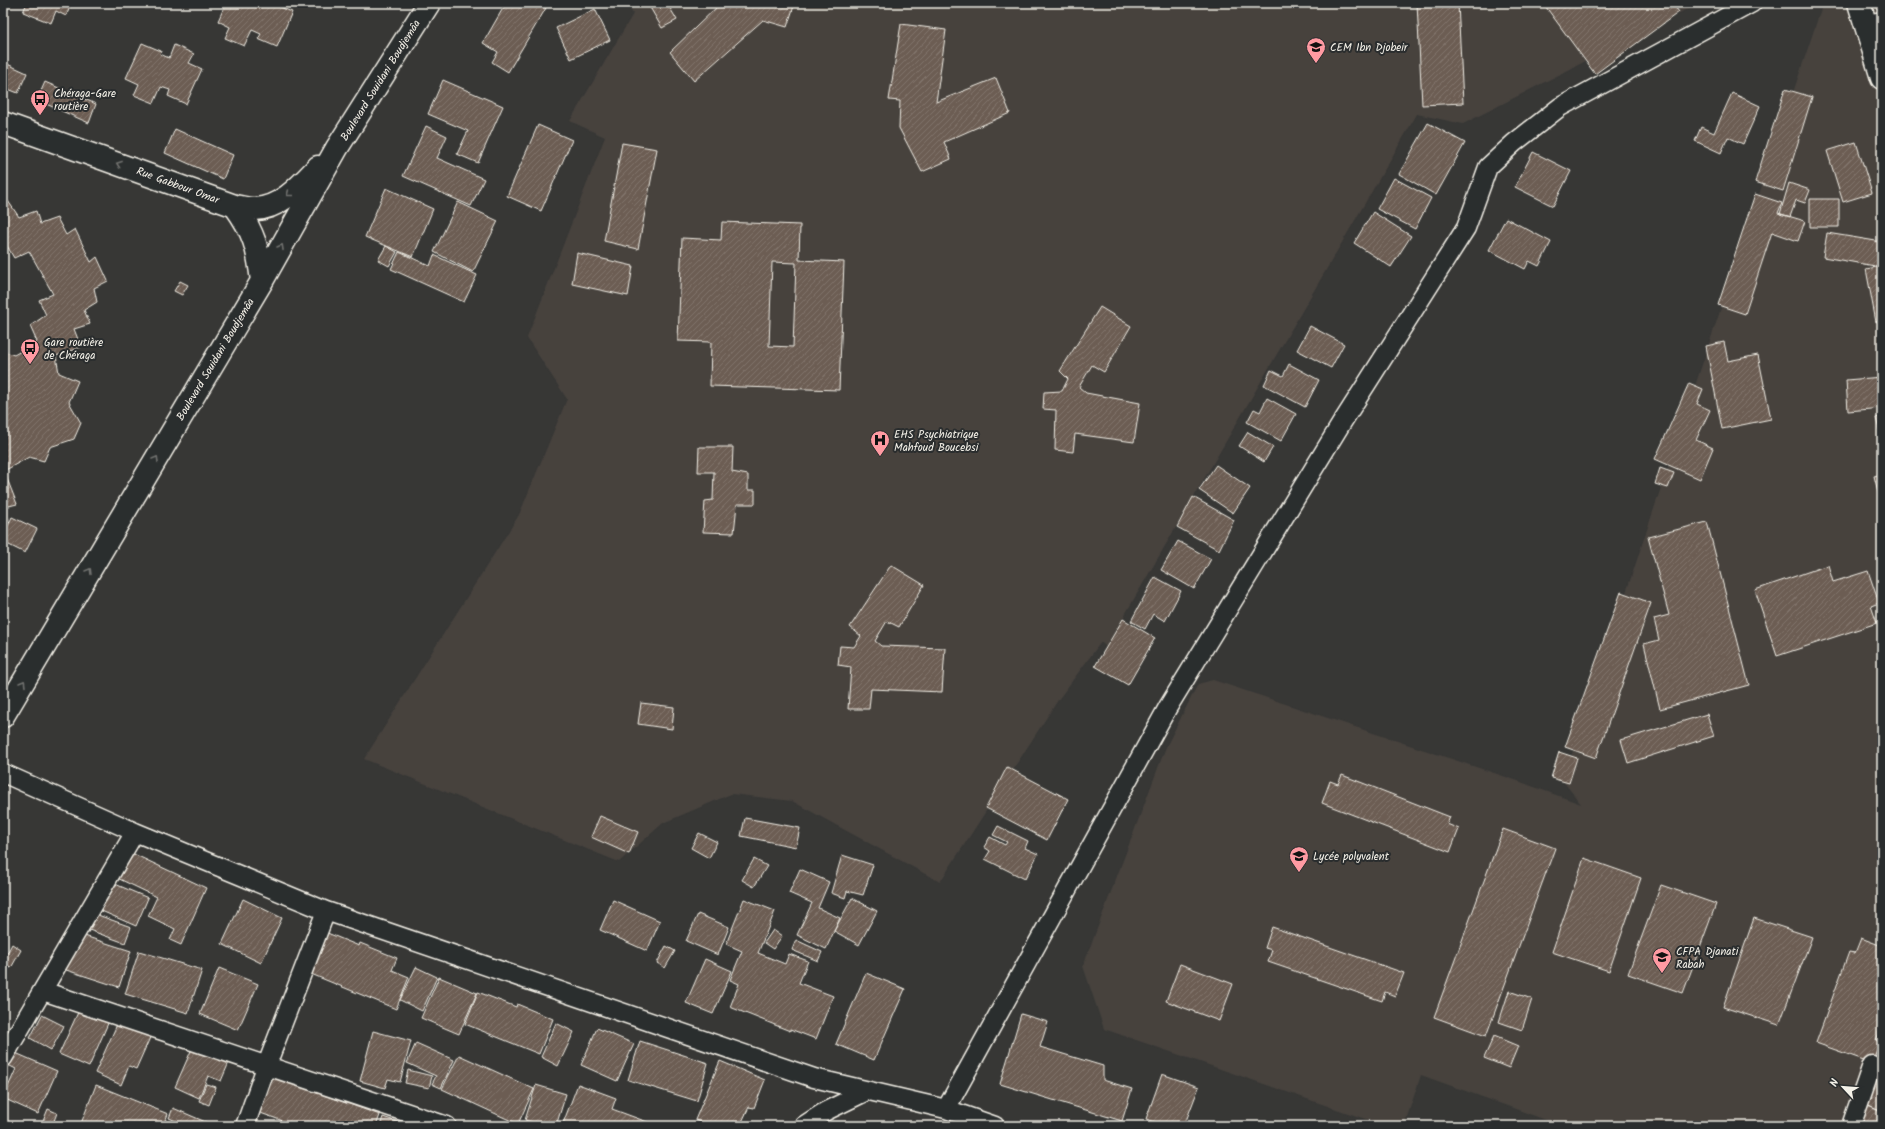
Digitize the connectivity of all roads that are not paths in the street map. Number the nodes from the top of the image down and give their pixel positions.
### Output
1 (429, 3) edge
2 (1752, 3) edge
3 (1859, 3) edge
4 (1874, 22) edge
5 (1882, 78) edge
6 (3, 123) edge
7 (337, 148) junction
8 (235, 206) junction
9 (262, 281) junction
10 (3, 716) edge
11 (3, 773) edge
12 (134, 832) junction
13 (326, 911) junction
14 (43, 991) junction
15 (3, 1058) edge
16 (1872, 1064) dead end
17 (266, 1067) junction
18 (867, 1091) junction
19 (946, 1110) junction
20 (245, 1126) edge
21 (447, 1126) edge
22 (803, 1126) edge
23 (995, 1126) edge
24 (1851, 1126) edge

1 - 7 main road, Boulevard Souidani Boudjemâa
2 - 19 street
3 - 4 main road
4 - 5 main road
8 -> 6 main road, Rue Gabbour Omar
7 -> 8 main road, Rue Gabbour Omar
9 -> 7 main road, Boulevard Souidani Boudjemâa
8 - 9 main road
10 -> 9 main road, Boulevard Souidani Boudjemâa
11 - 12 street
12 - 13 street
12 - 14 street
13 - 17 street
13 - 18 street
14 - 15 street
14 - 17 street
16 - 24 street
17 - 20 street
17 - 21 street
18 - 19 street
18 - 22 street
19 - 23 street

